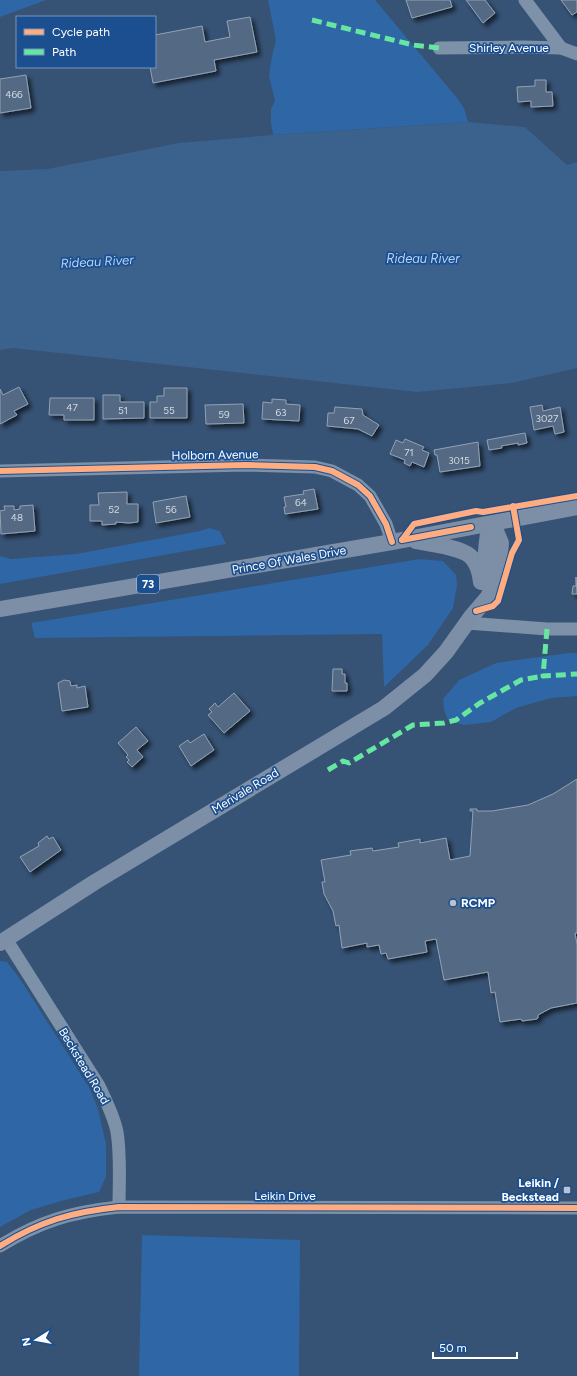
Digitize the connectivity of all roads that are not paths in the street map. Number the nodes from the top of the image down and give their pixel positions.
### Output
1 (525, 0) edge
2 (439, 48) dead end
3 (561, 48) junction
4 (577, 54) edge
5 (0, 471) edge
6 (577, 508) edge
7 (490, 524) junction
8 (397, 541) junction
9 (481, 582) junction
10 (0, 609) edge
11 (469, 620) junction
12 (577, 630) edge
13 (3, 941) edge
14 (119, 1207) junction
15 (577, 1208) edge
16 (0, 1246) edge

1 - 3 street
2 - 3 street, Shirley Avenue
3 - 4 street, Shirley Avenue
5 - 8 street, Holborn Avenue
6 - 7 main road, Prince Of Wales Drive / 73
7 - 8 main road, Prince Of Wales Drive / 73
7 - 9 main road, Merivale Road
7 - 11 main road, Merivale Road
8 - 9 main road
8 - 10 main road, Prince Of Wales Drive / 73
9 - 11 main road, Merivale Road
11 - 12 street
11 - 13 main road, Merivale Road
13 - 14 street, Beckstead Road
14 - 15 street, Leikin Drive
14 - 16 street, Leikin Drive

